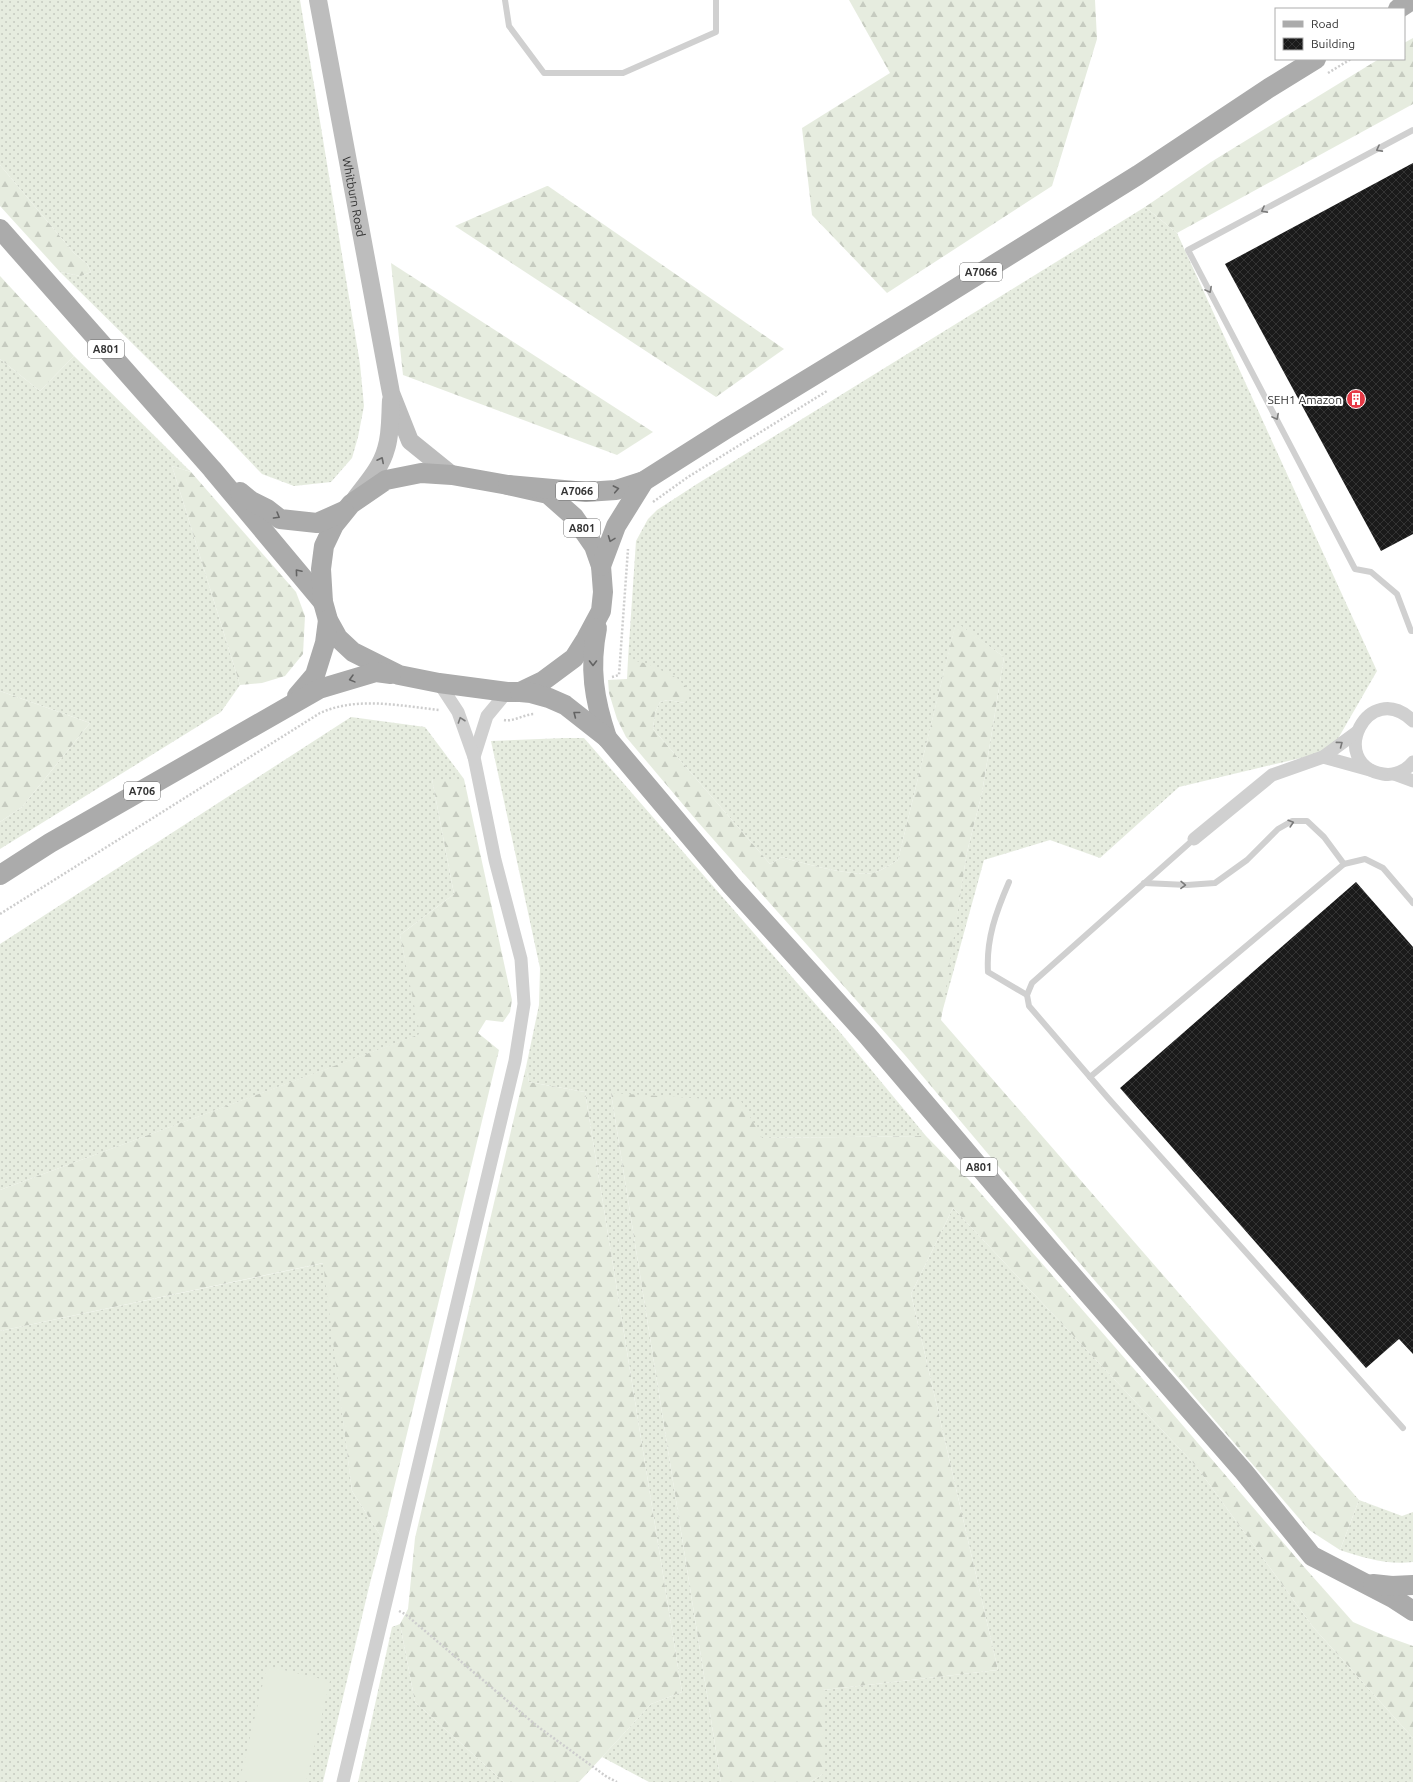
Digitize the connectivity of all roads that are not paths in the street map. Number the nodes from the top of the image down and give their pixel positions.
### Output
1 (318, 0) edge
2 (505, 0) edge
3 (716, 0) edge
4 (1412, 0) edge
5 (1400, 8) edge
6 (1320, 68) edge
7 (1413, 130) edge
8 (0, 228) edge
9 (391, 393) junction
10 (212, 469) junction
11 (452, 475) junction
12 (644, 481) junction
13 (508, 485) junction
14 (349, 507) junction
15 (600, 566) junction
16 (326, 611) junction
17 (600, 611) junction
18 (1413, 631) edge
19 (417, 679) junction
20 (439, 683) junction
21 (513, 692) junction
22 (285, 710) junction
23 (1396, 710) junction
24 (1413, 712) edge
25 (1413, 721) edge
26 (1356, 732) junction
27 (607, 738) junction
28 (474, 757) junction
29 (1323, 757) junction
30 (1413, 762) edge
31 (1371, 770) junction
32 (1394, 774) junction
33 (1413, 781) edge
34 (1194, 839) joint
35 (1344, 864) junction
36 (0, 875) edge
37 (1009, 882) dead end
38 (1144, 883) junction
39 (1413, 903) edge
40 (1027, 995) junction
41 (1090, 1077) junction
42 (1402, 1428) dead end
43 (1361, 1583) junction
44 (1413, 1585) edge
45 (1413, 1611) edge
46 (343, 1782) edge

1 - 9 main road, Whitburn Road
2 - 3 lane
4 - 5 main road
6 - 12 main road, A7066
7 -> 18 lane
8 - 10 main road, A801
9 - 11 main road, Whitburn Road
14 -> 9 main road, Whitburn Road
10 -> 14 main road, A801
16 -> 10 main road, A801
11 - 13 main road, A801
11 - 14 main road, A801
13 -> 12 main road, A7066
12 -> 15 main road, A7066
13 - 15 main road, A801
14 - 16 main road, A801
15 - 17 main road, A801
16 - 19 main road, A801
16 - 22 main road, A706
17 - 21 main road, A801
17 -> 27 main road, A801
19 - 20 main road, A801
19 -> 22 main road, A706
20 - 21 main road, A801
28 -> 20 street
27 -> 21 main road, A801
21 - 28 street
22 - 36 main road, A706
23 - 24 street
23 - 25 street
23 - 26 street
29 -> 26 street
26 - 31 street
27 - 43 main road, A801
28 - 46 street
29 - 31 street
29 - 34 street
30 - 32 street
31 - 32 street
32 - 33 street
34 - 38 lane
38 -> 35 lane
35 - 39 lane
35 - 41 lane
37 - 40 lane
38 - 40 lane
40 - 41 lane
41 - 42 lane
43 - 44 main road, A801
43 - 45 main road, A801

